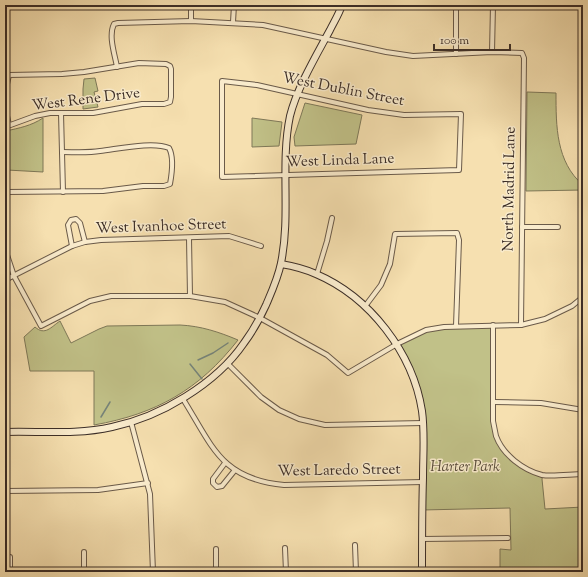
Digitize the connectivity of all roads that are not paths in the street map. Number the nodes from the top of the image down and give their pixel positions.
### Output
1 (191, 5) edge
2 (234, 5) edge
3 (342, 5) edge
4 (456, 5) edge
5 (493, 5) edge
6 (191, 21) junction
7 (233, 22) junction
8 (325, 39) junction
9 (492, 52) junction
10 (456, 54) junction
11 (117, 67) junction
12 (298, 94) junction
13 (5, 106) edge
14 (61, 113) junction
15 (7, 126) edge
16 (62, 152) junction
17 (459, 170) joint
18 (5, 174) edge
19 (286, 175) junction
20 (222, 177) joint
21 (63, 192) junction
22 (332, 218) dead end
23 (522, 227) junction
24 (558, 227) dead end
25 (189, 238) junction
26 (85, 242) junction
27 (72, 246) junction
28 (261, 246) dead end
29 (5, 248) edge
30 (281, 264) junction
31 (317, 274) junction
32 (14, 276) junction
33 (5, 280) edge
34 (190, 296) junction
35 (583, 297) edge
36 (366, 305) junction
37 (260, 318) junction
38 (494, 324) junction
39 (521, 325) junction
40 (456, 326) junction
41 (397, 344) junction
42 (228, 363) junction
43 (183, 399) junction
44 (494, 402) junction
45 (583, 410) edge
46 (131, 422) junction
47 (423, 423) junction
48 (5, 432) edge
49 (225, 463) junction
50 (235, 470) junction
51 (583, 474) edge
52 (422, 482) junction
53 (148, 483) junction
54 (5, 491) edge
55 (508, 538) dead end
56 (422, 539) junction
57 (355, 545) dead end
58 (285, 548) dead end
59 (216, 550) dead end
60 (84, 552) dead end
61 (10, 557) dead end
62 (10, 572) edge
63 (84, 572) edge
64 (152, 572) edge
65 (216, 572) edge
66 (286, 572) edge
67 (356, 572) edge
68 (422, 572) edge

1 - 6 street
2 - 7 street
3 - 8 street
4 - 10 street
5 - 9 street
6 - 7 street
6 - 11 street
7 - 8 street
8 - 10 street
8 - 12 street
9 - 10 street
9 - 23 street, North Madrid Lane
11 - 13 street
11 - 14 street, West Rene Drive
12 - 17 street, West Dublin Street
12 - 19 street
12 - 20 street, West Dublin Street
13 - 15 street
14 - 15 street, West Rene Drive
14 - 16 street
16 - 21 street
16 - 21 street
17 - 19 street, West Linda Lane
18 - 21 street
19 - 20 street, West Linda Lane
19 - 30 street
22 - 31 street
23 - 24 street
23 - 39 street, North Madrid Lane
25 - 26 street, West Ivanhoe Street
25 - 28 street, West Ivanhoe Street
25 - 34 street
26 - 27 street, West Ivanhoe Street
26 - 27 street, West Ivanhoe Street
27 - 32 street, West Ivanhoe Street
29 - 32 street
30 - 31 street
30 - 37 street
31 - 36 street
32 - 33 street, West Ivanhoe Street
32 - 34 street
34 - 37 street
35 - 39 street
36 - 40 street
36 - 41 street
37 - 41 street
37 - 42 street
38 - 39 street
38 - 40 street
38 - 44 street
40 - 41 street
41 - 47 street
42 - 43 street
42 - 47 street
43 - 46 street
43 - 49 street, West Laredo Street
44 - 45 street
44 - 51 street
46 - 48 street
46 - 53 street
47 - 52 street
49 - 50 street, West Laredo Street
49 - 50 street
50 - 52 street, West Laredo Street
52 - 56 street
53 - 54 street
53 - 64 street
55 - 56 street
56 - 68 street
57 - 67 street
58 - 66 street
59 - 65 street
60 - 63 street
61 - 62 street

